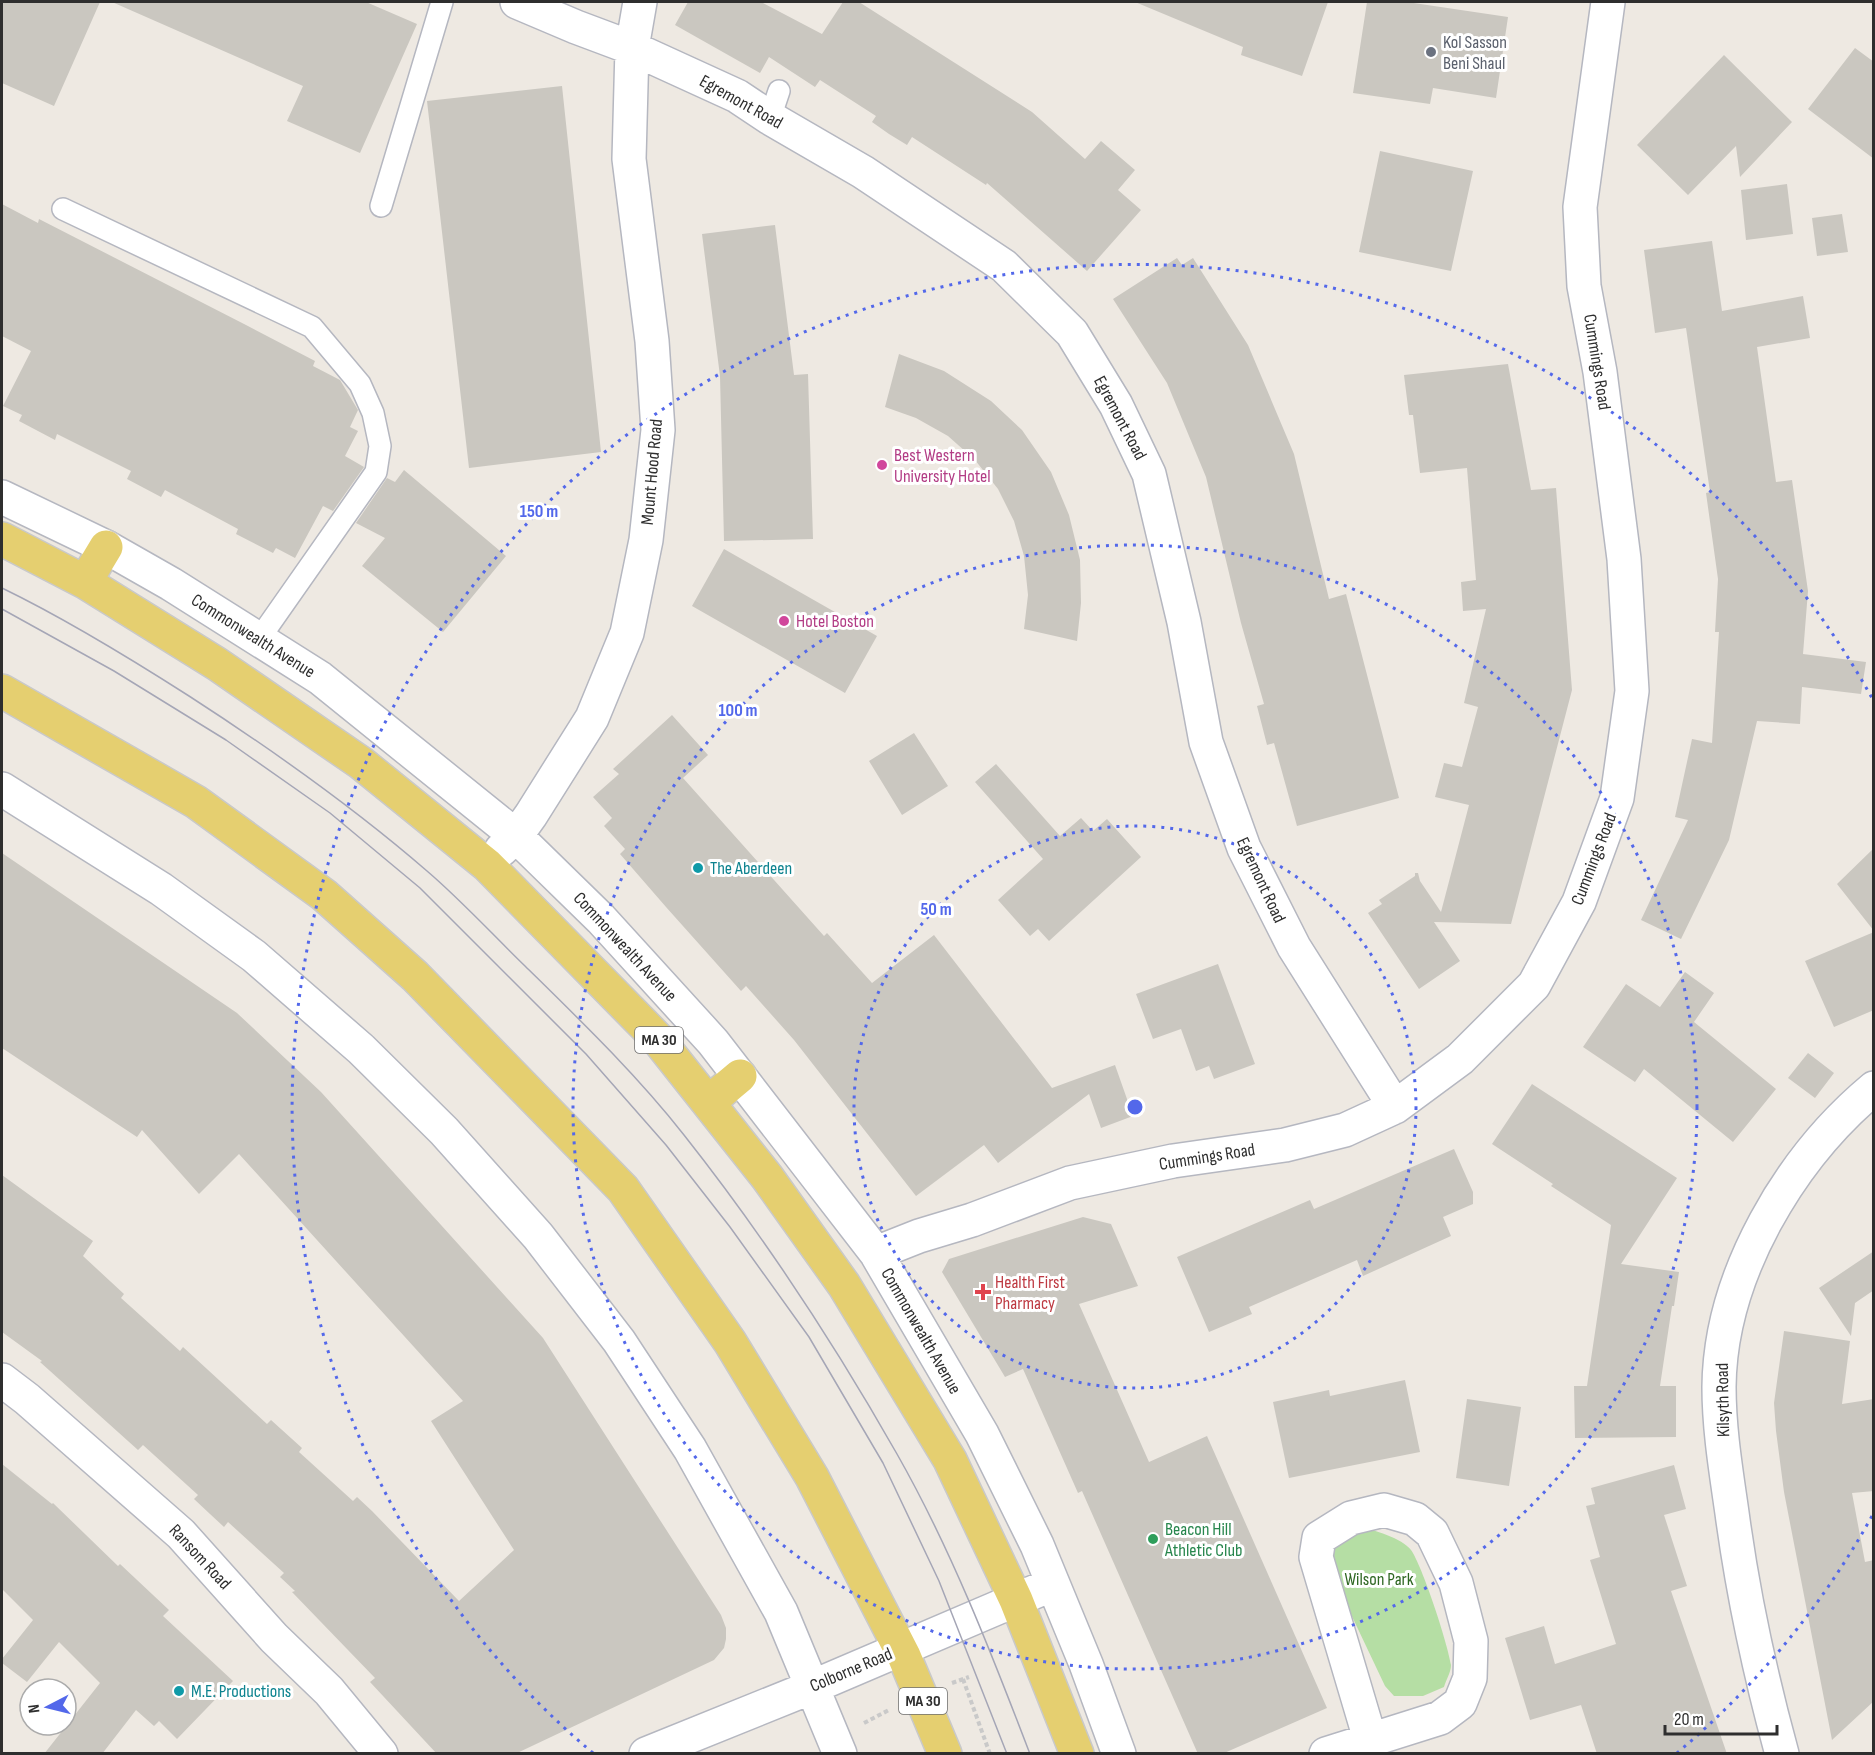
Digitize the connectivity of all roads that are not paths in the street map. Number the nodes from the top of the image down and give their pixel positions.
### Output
1 (442, 2) edge
2 (517, 2) edge
3 (640, 2) edge
4 (1608, 2) edge
5 (632, 48) junction
6 (381, 206) dead end
7 (63, 209) dead end
8 (2, 497) edge
9 (2, 539) edge
10 (106, 547) junction
11 (84, 582) junction
12 (259, 639) junction
13 (2, 691) edge
14 (2, 789) edge
15 (516, 836) junction
16 (487, 865) junction
17 (740, 1076) junction
18 (1874, 1088) edge
19 (709, 1102) junction
20 (1395, 1107) junction
21 (876, 1253) junction
22 (2, 1380) edge
23 (1053, 1584) junction
24 (1016, 1600) junction
25 (900, 1649) junction
26 (812, 1687) junction
27 (1373, 1738) junction
28 (847, 1741) edge
29 (381, 1754) edge
30 (646, 1754) edge
31 (945, 1754) edge
32 (1077, 1754) edge
33 (1119, 1754) edge
34 (1326, 1754) edge
35 (1782, 1754) edge

1 - 6 lane
2 - 5 street, Egremont Road
3 - 5 street, Mount Hood Road
4 - 20 street, Cummings Road
5 - 15 street, Mount Hood Road
5 - 20 street, Egremont Road
7 - 12 lane
8 - 10 street, Commonwealth Avenue
9 - 11 main road, MA 30
10 - 11 main road
10 - 12 street, Commonwealth Avenue
11 - 16 main road, MA 30
12 - 15 street, Commonwealth Avenue
13 - 25 main road, MA 30
14 - 26 street
15 - 16 street, Mount Hood Road
15 - 17 street, Commonwealth Avenue
16 - 19 main road, MA 30
17 - 19 main road
17 - 21 street, Commonwealth Avenue
18 - 35 street, Kilsyth Road
19 - 24 main road, MA 30
20 - 21 street, Cummings Road
21 - 23 street, Commonwealth Avenue
22 - 29 street, Ransom Road
23 - 24 street, Colborne Road
23 - 33 street, Commonwealth Avenue
24 - 25 street, Colborne Road
24 - 32 main road, MA 30
25 - 26 street, Colborne Road
25 - 31 main road, MA 30
26 - 28 street
26 - 30 street, Colborne Road
27 - 27 street
27 - 34 street

